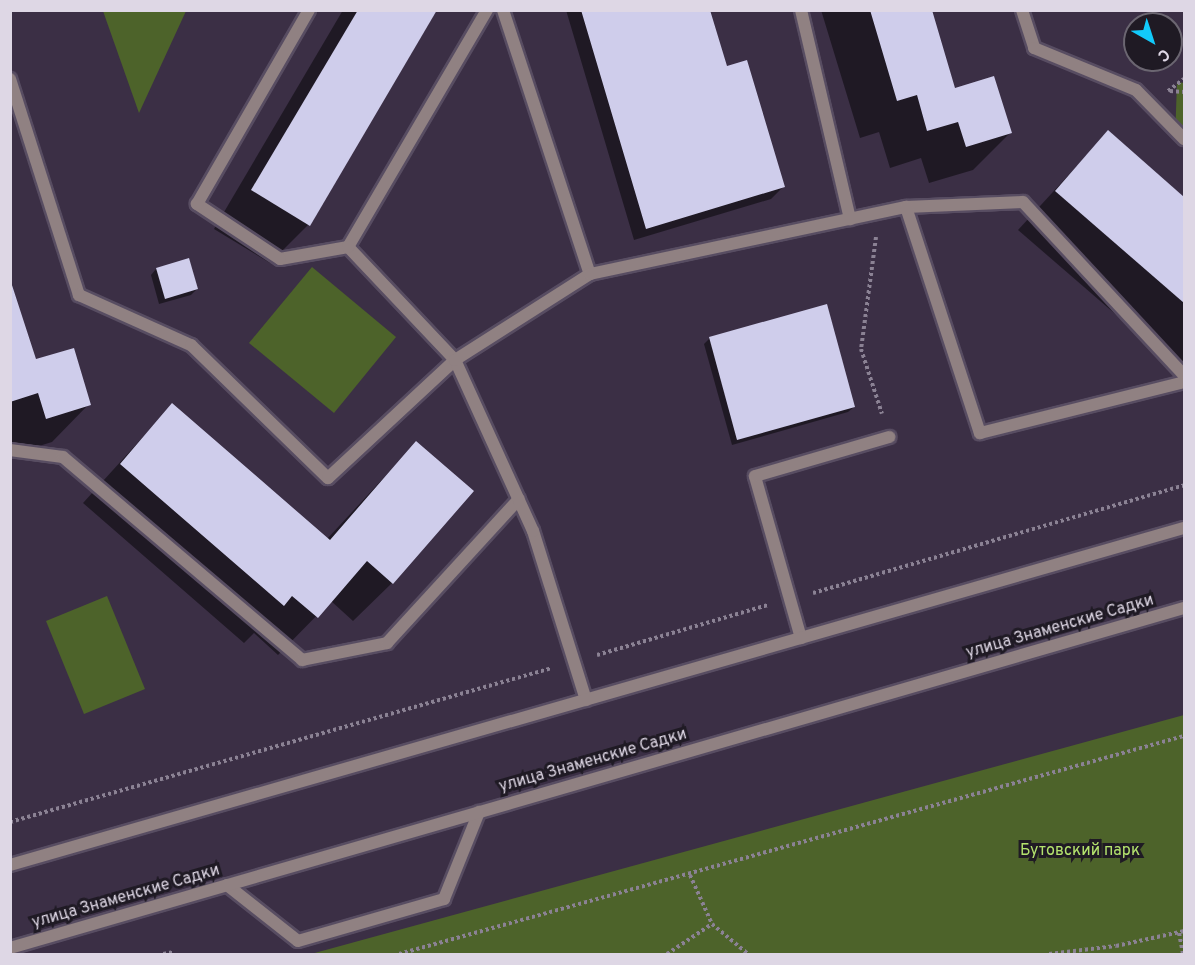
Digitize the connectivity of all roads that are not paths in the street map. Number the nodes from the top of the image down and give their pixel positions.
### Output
1 (309, 10) edge
2 (487, 10) edge
3 (503, 10) edge
4 (801, 10) edge
5 (1022, 10) edge
6 (10, 79) edge
7 (1185, 139) edge
8 (906, 207) junction
9 (850, 219) junction
10 (348, 247) junction
11 (590, 274) junction
12 (455, 360) junction
13 (1185, 375) edge
14 (1185, 382) edge
15 (889, 437) road end
16 (10, 450) edge
17 (519, 499) junction
18 (1185, 528) edge
19 (1185, 608) edge
20 (801, 638) junction
21 (586, 700) junction
22 (479, 812) junction
23 (10, 865) edge
24 (227, 885) junction
25 (10, 948) edge

1 - 10 street
2 - 10 street
3 - 11 street
4 - 9 street
5 - 7 street
6 - 12 street
8 - 9 street
8 - 13 street
8 - 14 street
9 - 11 street
10 - 12 street
11 - 12 street
12 - 17 street
15 - 20 street
16 - 17 street
17 - 21 street
18 - 20 street
19 - 22 street, улица Знаменские Садки
20 - 21 street
21 - 23 street
22 - 24 street, улица Знаменские Садки
22 - 24 street
24 - 25 street, улица Знаменские Садки

